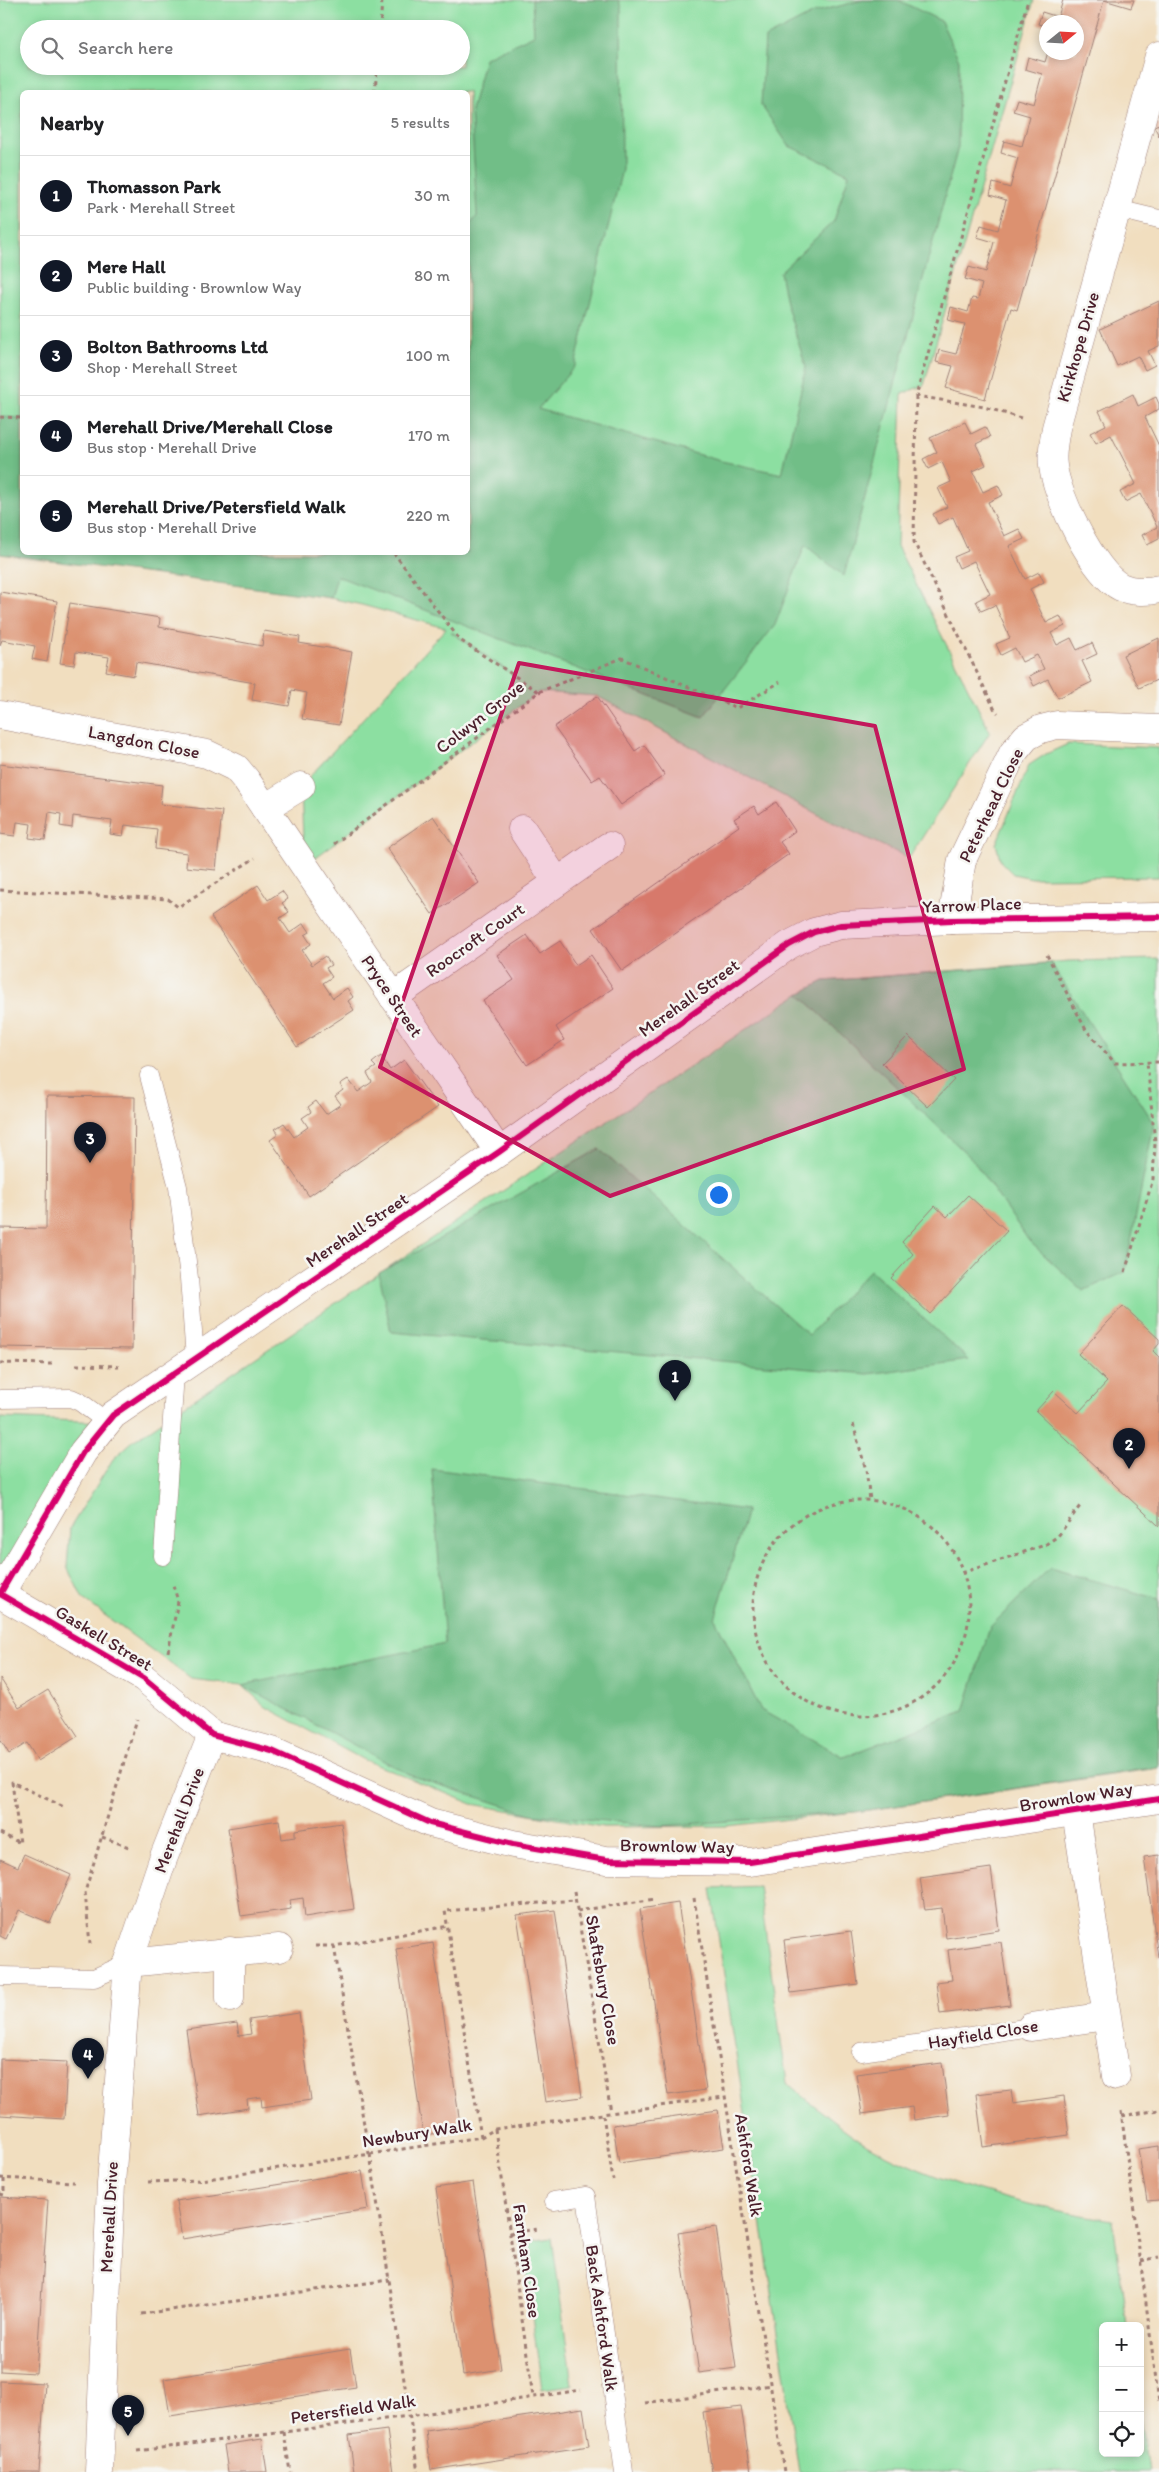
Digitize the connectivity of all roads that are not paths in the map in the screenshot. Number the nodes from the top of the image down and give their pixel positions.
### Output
1 (1158, 66) edge
2 (1117, 209) junction
3 (1159, 219) edge
4 (1159, 590) edge
5 (0, 715) edge
6 (1159, 729) edge
7 (300, 786) dead end
8 (265, 808) junction
9 (522, 829) dead end
10 (285, 839) joint
11 (609, 846) dead end
12 (557, 882) junction
13 (1159, 917) edge
14 (952, 920) junction
15 (789, 944) joint
16 (393, 997) junction
17 (149, 1076) dead end
18 (499, 1152) junction
19 (185, 1366) junction
20 (0, 1399) edge
21 (107, 1422) junction
22 (163, 1556) road end
23 (0, 1594) edge
24 (212, 1735) junction
25 (1159, 1799) edge
26 (1076, 1812) junction
27 (280, 1948) road end
28 (230, 1952) junction
29 (128, 1963) junction
30 (0, 1976) edge
31 (230, 1998) dead end
32 (1106, 2016) junction
33 (1031, 2027) joint
34 (861, 2052) dead end
35 (1116, 2076) road end
36 (554, 2201) dead end
37 (98, 2464) edge
38 (624, 2472) edge

1 - 2 street, Kirkhope Drive
2 - 3 lane
2 - 4 street, Kirkhope Drive
5 - 8 street, Langdon Close
6 - 14 street, Peterhead Close
7 - 8 street
8 - 10 street, Langdon Close
9 - 12 street
10 - 16 street, Pryce Street
11 - 12 street, Roocroft Court
12 - 16 street, Roocroft Court
13 - 14 street, Yarrow Place
14 - 15 street, Yarrow Place
15 - 18 street, Merehall Street
16 - 18 street, Pryce Street
17 - 19 lane
18 - 19 street, Merehall Street
19 - 21 street, Merehall Street
19 - 22 lane
20 - 21 lane
21 - 23 street, Merehall Street
23 - 24 street, Gaskell Street
24 - 26 street, Brownlow Way
24 - 29 street, Merehall Drive
25 - 26 street, Brownlow Way
26 - 32 street
27 - 28 street
28 - 29 street
28 - 31 street
29 - 30 lane
29 - 37 street, Merehall Drive
32 - 33 street, Hayfield Close
32 - 35 street
33 - 34 lane, Hayfield Close
36 - 38 lane, Back Ashford Walk

